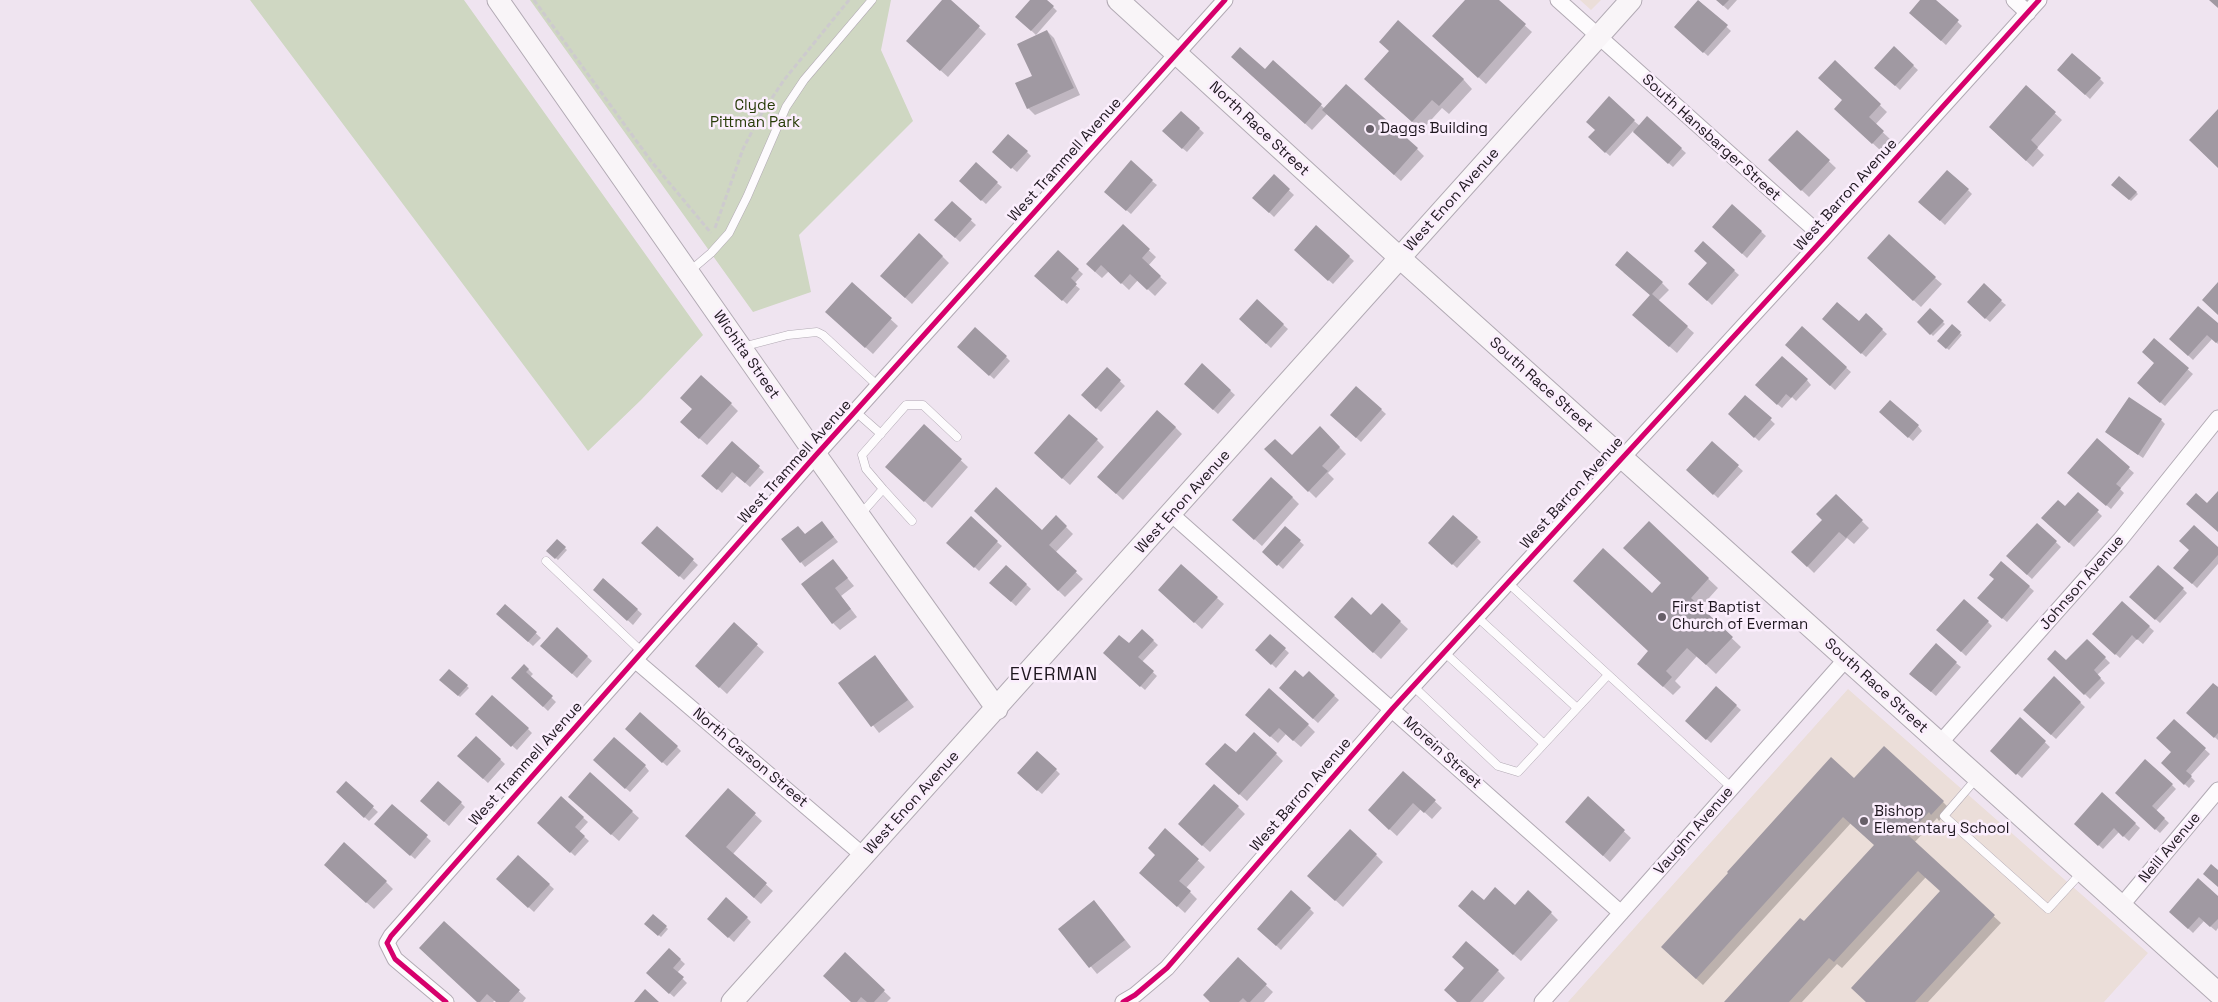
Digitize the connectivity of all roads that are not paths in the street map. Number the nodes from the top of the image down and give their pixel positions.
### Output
1 (498, 0) edge
2 (872, 0) edge
3 (1118, 0) edge
4 (1225, 0) edge
5 (1558, 0) edge
6 (1632, 0) edge
7 (2014, 0) edge
8 (2039, 0) edge
9 (2028, 13) junction
10 (1598, 38) junction
11 (1177, 52) junction
12 (1824, 238) junction
13 (1400, 258) junction
14 (689, 273) junction
15 (741, 347) junction
16 (879, 387) junction
17 (856, 412) junction
18 (2218, 418) edge
19 (881, 434) junction
20 (957, 436) dead end
21 (816, 455) junction
22 (1621, 457) junction
23 (883, 489) junction
24 (1171, 514) junction
25 (860, 515) junction
26 (912, 521) dead end
27 (546, 561) dead end
28 (1507, 582) junction
29 (1476, 616) junction
30 (1444, 652) junction
31 (638, 656) junction
32 (1846, 659) junction
33 (1608, 675) junction
34 (1413, 686) junction
35 (1392, 708) junction
36 (1577, 708) junction
37 (997, 709) junction
38 (1544, 744) junction
39 (1940, 744) junction
40 (1978, 777) junction
41 (1732, 788) junction
42 (2218, 790) edge
43 (864, 857) junction
44 (2082, 870) junction
45 (2121, 906) junction
46 (1621, 913) junction
47 (2218, 993) edge
48 (446, 1002) edge
49 (732, 1002) edge
50 (1122, 1002) edge
51 (1542, 1002) edge

1 - 14 street, Wichita Street
2 - 14 lane
3 - 11 street, North Race Street
4 - 11 street, West Trammell Avenue
5 - 10 street, South Hansbarger Street
6 - 10 street, West Enon Avenue
7 - 9 street
8 - 9 street, West Barron Avenue
9 - 12 street, West Barron Avenue
10 - 12 street, South Hansbarger Street
10 - 13 street, West Enon Avenue
11 - 13 street, North Race Street
11 - 16 street, West Trammell Avenue
12 - 22 street, West Barron Avenue
13 - 22 street, South Race Street
13 - 24 street, West Enon Avenue
14 - 15 street, Wichita Street
15 - 16 lane
15 - 21 street, Wichita Street
16 - 17 street, West Trammell Avenue
17 - 19 lane
17 - 21 street, West Trammell Avenue
18 - 39 street, Johnson Avenue
19 - 20 lane
19 - 23 lane
21 - 25 street, Wichita Street
21 - 31 street, West Trammell Avenue
22 - 28 street, West Barron Avenue
22 - 32 street, South Race Street
23 - 25 lane
23 - 26 lane
24 - 35 street, Morein Street
24 - 37 street, West Enon Avenue
25 - 37 street, Wichita Street
27 - 31 lane
28 - 29 street, West Barron Avenue
28 - 33 lane
29 - 30 street, West Barron Avenue
29 - 36 lane
30 - 34 street, West Barron Avenue
30 - 38 lane
31 - 43 street, North Carson Street
31 - 48 street, West Trammell Avenue
32 - 39 street, South Race Street
32 - 41 street, Vaughn Avenue
33 - 36 lane
33 - 41 lane
34 - 35 street, West Barron Avenue
34 - 38 lane
35 - 46 street, Morein Street
35 - 50 street, West Barron Avenue
36 - 38 lane
37 - 43 street, West Enon Avenue
39 - 40 street, South Race Street
40 - 44 street, South Race Street
40 - 44 lane
41 - 46 street, Vaughn Avenue
42 - 45 street, Neill Avenue
43 - 49 street, West Enon Avenue
44 - 45 street, South Race Street
45 - 47 street, South Race Street
46 - 51 street, Vaughn Avenue

